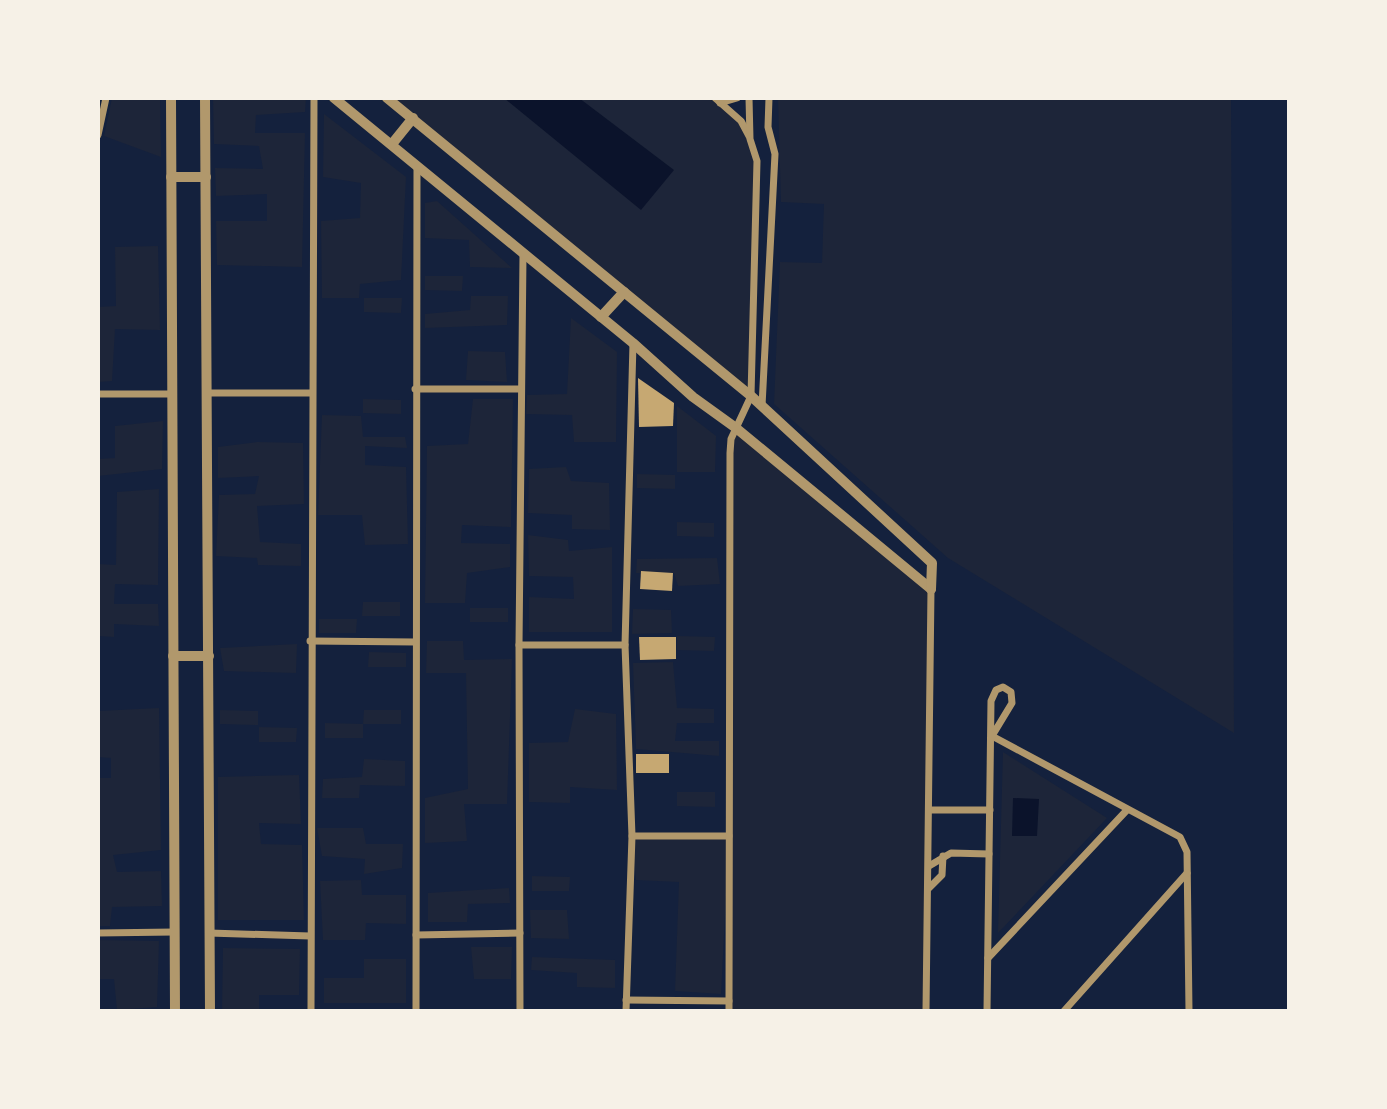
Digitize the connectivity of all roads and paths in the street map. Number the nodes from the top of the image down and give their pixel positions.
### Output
1 (106, 98) edge
2 (171, 98) edge
3 (205, 98) edge
4 (314, 98) edge
5 (334, 98) edge
6 (387, 98) edge
7 (737, 98) edge
8 (749, 98) edge
9 (769, 98) edge
10 (718, 100) edge
11 (413, 118) junction
12 (98, 135) edge
13 (750, 139) junction
14 (392, 144) junction
15 (417, 165) junction
16 (171, 177) junction
17 (206, 177) junction
18 (523, 255) junction
19 (624, 292) junction
20 (601, 317) junction
21 (633, 343) junction
22 (415, 389) junction
23 (520, 389) junction
24 (208, 393) junction
25 (311, 393) junction
26 (98, 394) edge
27 (172, 394) junction
28 (751, 396) junction
29 (762, 406) junction
30 (736, 428) junction
31 (931, 589) junction
32 (310, 641) junction
33 (415, 642) junction
34 (519, 645) junction
35 (625, 645) junction
36 (173, 656) junction
37 (209, 656) junction
38 (992, 736) junction
39 (930, 810) junction
40 (990, 810) junction
41 (1127, 810) junction
42 (632, 836) junction
43 (729, 836) junction
44 (989, 854) junction
45 (943, 856) junction
46 (929, 866) junction
47 (1188, 873) junction
48 (928, 888) junction
49 (174, 932) junction
50 (98, 933) edge
51 (209, 933) junction
52 (520, 933) junction
53 (416, 935) junction
54 (310, 936) junction
55 (988, 958) junction
56 (626, 1000) junction
57 (729, 1001) junction
58 (1189, 1007) edge
59 (175, 1011) edge
60 (210, 1011) edge
61 (311, 1011) edge
62 (416, 1011) edge
63 (520, 1011) edge
64 (626, 1011) edge
65 (729, 1011) edge
66 (926, 1011) edge
67 (986, 1011) edge
68 (1064, 1011) edge
69 (1182, 1011) edge

1 - 12 street
2 - 16 street
3 - 17 street
4 - 25 street
5 - 14 street
6 - 11 street
7 - 10 street
8 - 13 street
9 - 29 street
10 - 13 street
11 - 14 street
11 - 19 street
13 - 28 street
14 - 15 street
15 - 18 street
15 - 22 street
16 - 17 street
16 - 27 street
17 - 24 street
18 - 20 street
18 - 23 street
19 - 20 street
19 - 28 street
20 - 21 street
21 - 30 street
21 - 35 street
22 - 23 street
22 - 33 street
23 - 34 street
24 - 25 street
24 - 37 street
25 - 32 street
26 - 27 street
27 - 36 street
28 - 29 street
28 - 30 street
29 - 31 street
30 - 31 street
30 - 43 street
31 - 39 street
32 - 33 street
32 - 54 street
33 - 53 street
34 - 35 street
34 - 52 street
35 - 42 street
36 - 37 street
36 - 49 street
37 - 51 street
38 - 38 street
38 - 40 street
38 - 41 street
39 - 40 street
39 - 46 street
40 - 44 street
41 - 47 street
41 - 55 street
42 - 43 street
42 - 56 street
43 - 57 street
44 - 45 street
44 - 55 street
45 - 46 street
45 - 48 street
46 - 48 street
47 - 58 street
47 - 68 street
48 - 66 street
49 - 50 street
49 - 59 street
51 - 54 street
51 - 60 street
52 - 53 street
52 - 63 street
53 - 62 street
54 - 61 street
55 - 67 street
56 - 57 street
56 - 64 street
57 - 65 street
58 - 69 street

